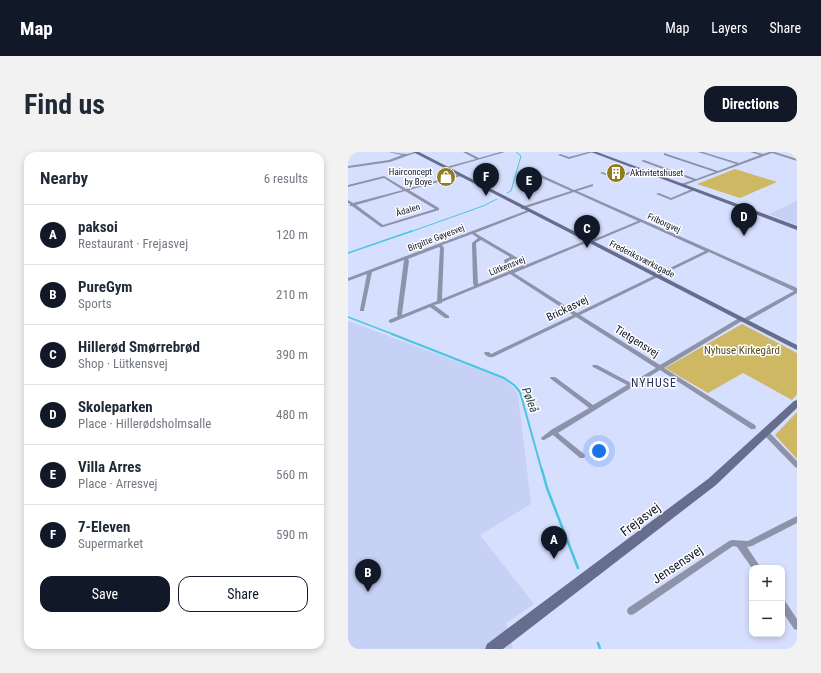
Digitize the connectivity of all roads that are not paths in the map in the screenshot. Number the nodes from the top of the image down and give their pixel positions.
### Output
1 (390, 152) edge
2 (416, 152) edge
3 (465, 152) edge
4 (503, 152) edge
5 (578, 152) edge
6 (592, 152) edge
7 (700, 152) edge
8 (752, 152) edge
9 (772, 152) edge
10 (583, 154) junction
11 (665, 154) dead end
12 (406, 155) junction
13 (560, 155) dead end
14 (763, 155) junction
15 (479, 159) junction
16 (643, 160) dead end
17 (797, 160) edge
18 (348, 164) edge
19 (738, 164) junction
20 (353, 166) junction
21 (348, 167) edge
22 (446, 168) junction
23 (525, 170) dead end
24 (639, 170) junction
25 (718, 172) junction
26 (602, 173) dead end
27 (460, 176) junction
28 (696, 180) junction
29 (592, 185) dead end
30 (682, 185) junction
31 (348, 186) edge
32 (406, 190) junction
33 (694, 190) junction
34 (574, 191) junction
35 (658, 194) dead end
36 (348, 202) edge
37 (353, 205) junction
38 (348, 206) edge
39 (526, 209) junction
40 (641, 221) junction
41 (797, 228) edge
42 (472, 233) junction
43 (481, 238) junction
44 (589, 242) junction
45 (440, 246) junction
46 (708, 251) junction
47 (513, 256) junction
48 (405, 258) junction
49 (528, 266) junction
50 (509, 271) junction
51 (370, 272) junction
52 (656, 276) junction
53 (348, 280) edge
54 (477, 286) junction
55 (797, 290) edge
56 (440, 302) junction
57 (431, 305) junction
58 (362, 310) dead end
59 (576, 314) junction
60 (402, 317) junction
61 (447, 317) dead end
62 (742, 320) junction
63 (392, 322) dead end
64 (797, 348) edge
65 (487, 353) dead end
66 (595, 366) dead end
67 (660, 368) junction
68 (553, 378) dead end
69 (631, 385) junction
70 (797, 403) edge
71 (593, 408) junction
72 (753, 427) dead end
73 (553, 432) junction
74 (766, 433) junction
75 (544, 438) dead end
76 (582, 456) dead end
77 (797, 465) edge
78 (797, 519) edge
79 (740, 544) junction
80 (755, 565) edge
81 (785, 608) edge
82 (631, 611) dead end
83 (797, 626) edge
84 (492, 649) edge

1 - 12 street
2 - 12 street
2 - 22 street, Frederiksværksgade
3 - 15 street
4 - 15 street
5 - 10 street
6 - 10 street
6 - 24 street
7 - 19 street
8 - 14 street
9 - 14 street
9 - 17 street
10 - 13 street
11 - 25 street
12 - 20 street
14 - 19 street
15 - 22 street
16 - 28 street
18 - 20 street
19 - 25 street
20 - 21 street
22 - 27 street, Frederiksværksgade
23 - 34 street, Friborgvej
24 - 26 street
24 - 30 street
25 - 28 street
27 - 32 street
27 - 39 street, Frederiksværksgade
28 - 30 street
29 - 34 street, Birgitte Gøyesvej
30 - 33 street
31 - 32 street
32 - 37 street
32 - 37 street, Ådalen
33 - 35 street
33 - 41 street
34 - 39 street, Birgitte Gøyesvej
34 - 40 street, Friborgvej
36 - 37 street
37 - 38 street
39 - 42 street, Birgitte Gøyesvej
39 - 44 street, Frederiksværksgade
40 - 44 street, Lütkensvej
40 - 46 street, Friborgvej
42 - 43 street
42 - 45 street, Birgitte Gøyesvej
43 - 47 street
43 - 54 street
44 - 49 street, Lütkensvej
44 - 52 street, Frederiksværksgade
45 - 48 street, Birgitte Gøyesvej
45 - 56 street
46 - 52 street, Brickasvej
46 - 55 street, Friborgvej
47 - 49 street
47 - 50 street
48 - 51 street, Birgitte Gøyesvej
48 - 60 street
49 - 50 street, Lütkensvej
50 - 54 street, Lütkensvej
50 - 59 street, Tietgensvej
51 - 53 street, Birgitte Gøyesvej
51 - 58 street
52 - 59 street, Brickasvej
52 - 62 street, Frederiksværksgade
54 - 56 street, Lütkensvej
55 - 62 street
56 - 57 street, Lütkensvej
57 - 60 street, Lütkensvej
57 - 61 street
59 - 65 street, Brickasvej
59 - 67 street, Tietgensvej
60 - 63 street, Lütkensvej
62 - 64 street, Frederiksværksgade
62 - 67 street
66 - 69 street
67 - 69 street
67 - 72 street, Tietgensvej
68 - 71 street
69 - 71 street
70 - 74 street, Frejasvej
71 - 73 street
73 - 75 street
73 - 76 street
74 - 77 street
74 - 84 street, Frejasvej
78 - 79 street, Jensensvej
79 - 80 street
79 - 82 street, Jensensvej
81 - 83 street

